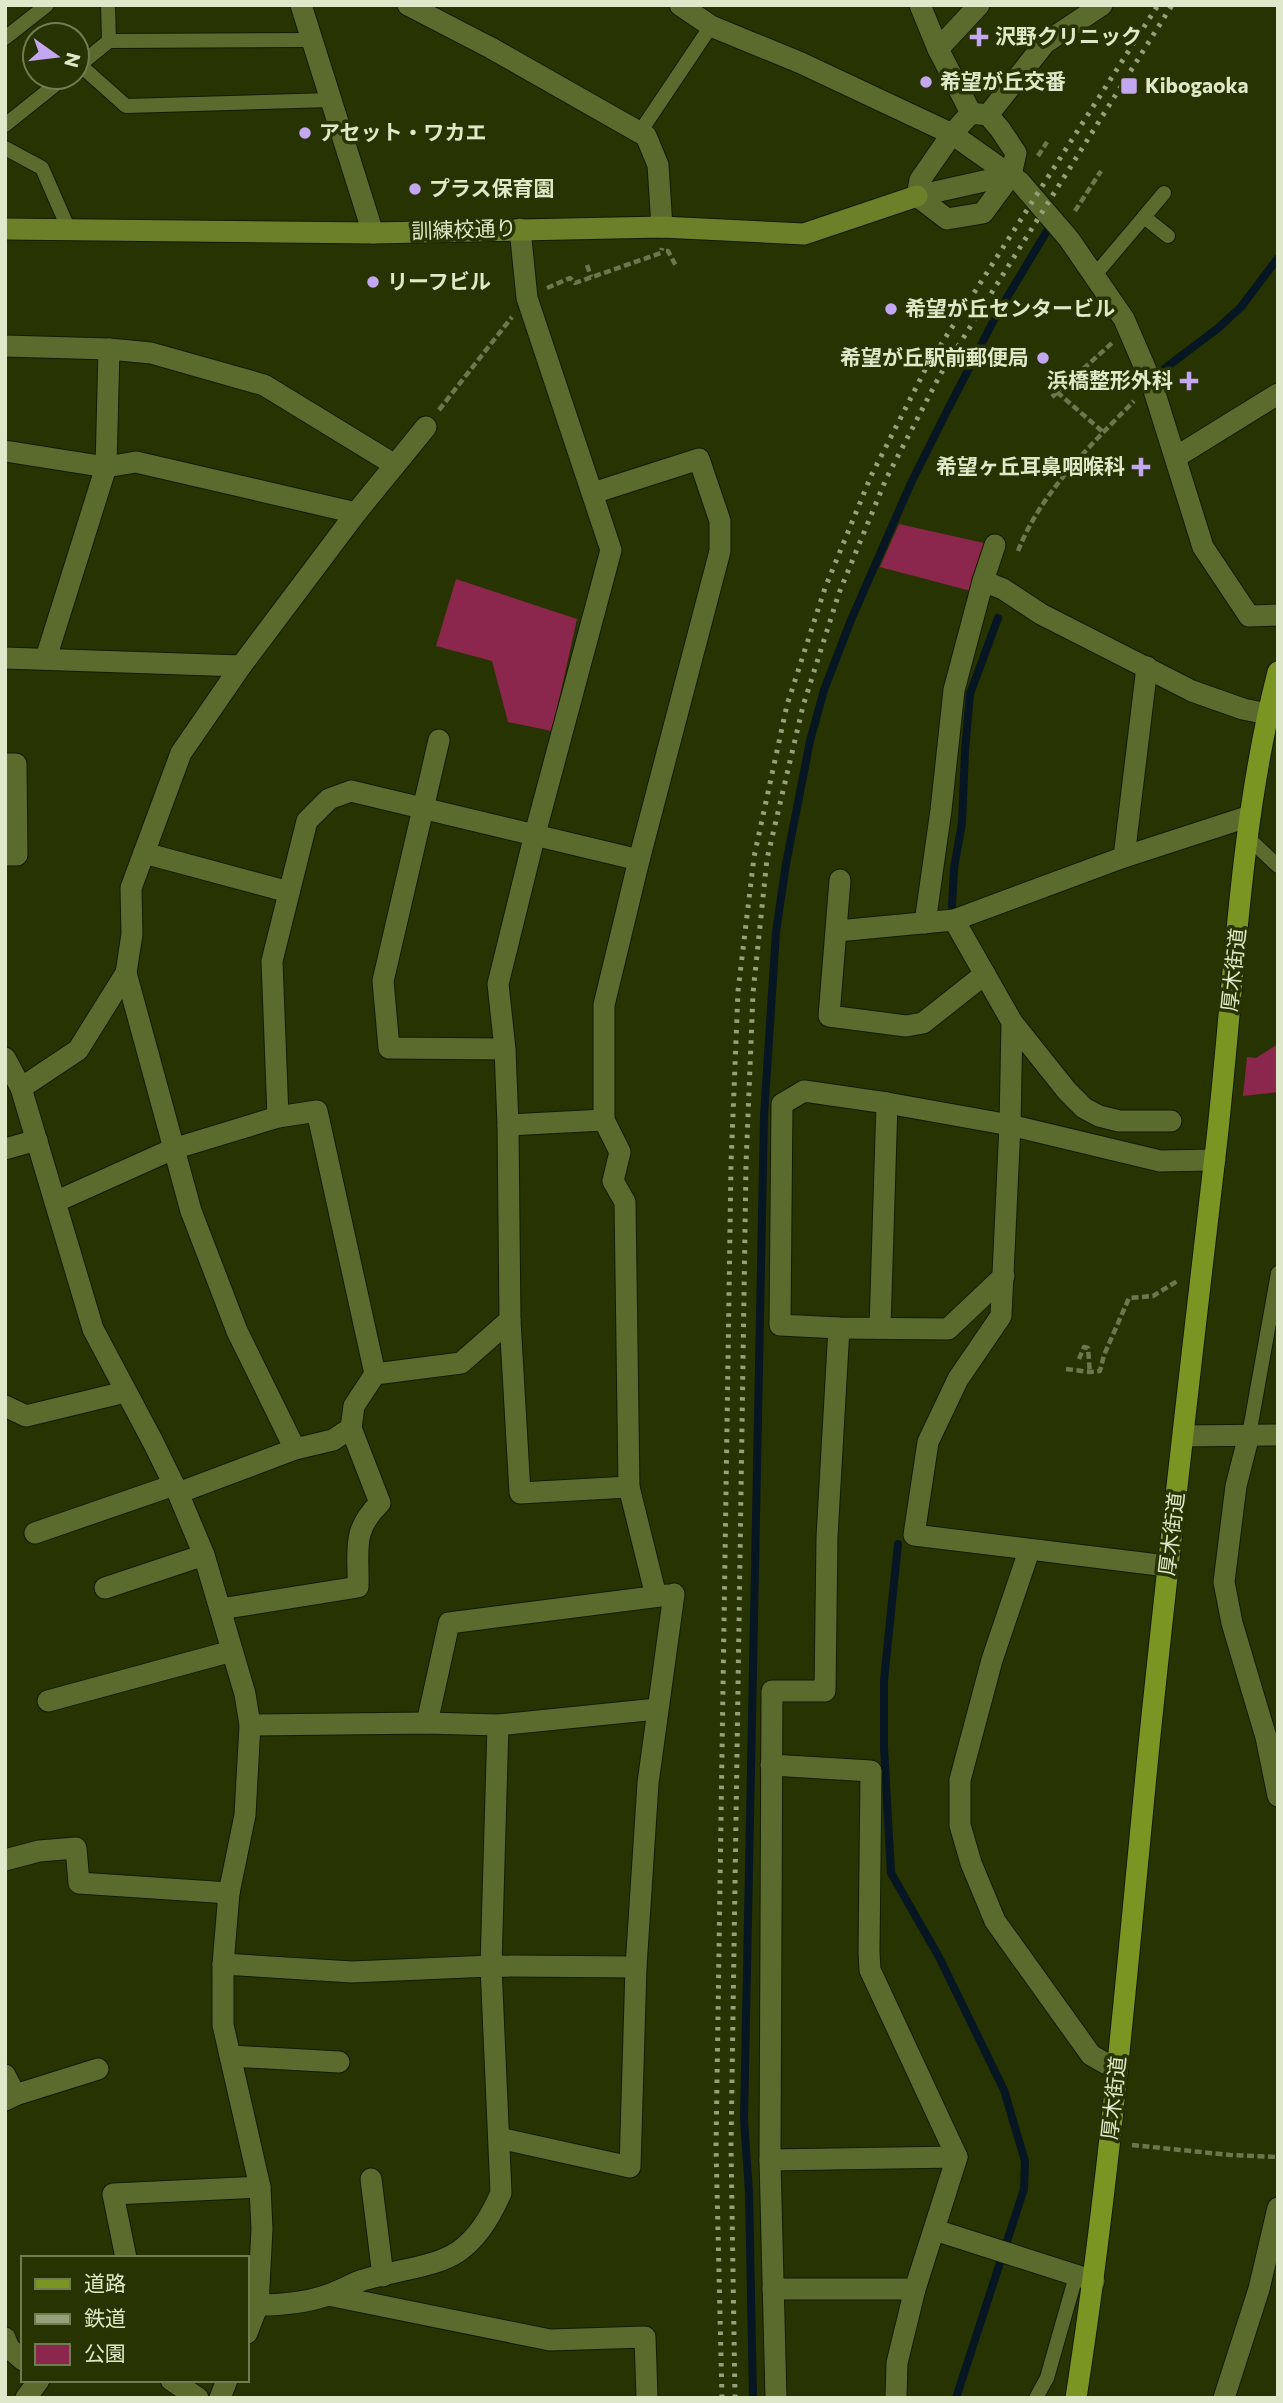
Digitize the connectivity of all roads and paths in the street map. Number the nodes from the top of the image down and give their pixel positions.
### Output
1 (47, 5) edge
2 (108, 5) edge
3 (301, 5) edge
4 (408, 5) edge
5 (920, 5) edge
6 (979, 5) edge
7 (1102, 5) edge
8 (684, 7) edge
9 (711, 26) junction
10 (5, 38) edge
11 (312, 40) junction
12 (109, 41) junction
13 (938, 49) junction
14 (91, 56) edge
15 (91, 77) edge
16 (48, 91) edge
17 (331, 100) junction
18 (980, 114) junction
19 (5, 125) edge
20 (640, 132) junction
21 (952, 134) junction
22 (5, 148) edge
23 (1101, 171) dead end
24 (1011, 175) junction
25 (1164, 193) dead end
26 (918, 197) junction
27 (1073, 216) dead end
28 (1144, 217) junction
29 (662, 227) junction
30 (5, 229) edge
31 (520, 229) junction
32 (69, 230) junction
33 (373, 233) junction
34 (1168, 236) dead end
35 (662, 253) junction
36 (587, 265) dead end
37 (676, 266) dead end
38 (1094, 276) junction
39 (591, 277) junction
40 (551, 286) dead end
41 (527, 298) junction
42 (1116, 340) dead end
43 (5, 346) edge
44 (109, 349) junction
45 (1152, 384) junction
46 (1057, 392) junction
47 (1278, 394) edge
48 (1052, 397) dead end
49 (426, 427) joint
50 (1103, 432) junction
51 (5, 451) edge
52 (1176, 457) junction
53 (395, 465) junction
54 (106, 467) junction
55 (593, 493) junction
56 (356, 513) junction
57 (995, 545) dead end
58 (1017, 554) dead end
59 (983, 581) junction
60 (1278, 615) edge
61 (5, 658) edge
62 (46, 659) junction
63 (241, 666) junction
64 (1147, 667) junction
65 (1278, 672) edge
66 (1267, 714) junction
67 (439, 740) dead end
68 (5, 764) edge
69 (424, 807) junction
70 (1249, 827) junction
71 (534, 834) junction
72 (144, 853) junction
73 (5, 855) edge
74 (1124, 857) junction
75 (639, 860) junction
76 (1277, 860) edge
77 (840, 880) dead end
78 (289, 892) junction
79 (954, 920) junction
80 (925, 923) junction
81 (836, 931) junction
82 (126, 973) junction
83 (985, 974) junction
84 (1012, 1022) junction
85 (505, 1049) junction
86 (5, 1058) edge
87 (21, 1088) junction
88 (887, 1103) junction
89 (278, 1117) junction
90 (604, 1120) junction
91 (1171, 1121) dead end
92 (508, 1125) junction
93 (1010, 1125) junction
94 (37, 1140) junction
95 (5, 1149) edge
96 (173, 1149) junction
97 (1215, 1160) junction
98 (55, 1202) junction
99 (1278, 1273) edge
100 (1004, 1276) junction
101 (1184, 1277) dead end
102 (510, 1320) junction
103 (839, 1328) junction
104 (880, 1328) junction
105 (1079, 1359) dead end
106 (1066, 1368) dead end
107 (375, 1374) junction
108 (1090, 1374) junction
109 (125, 1392) junction
110 (5, 1406) edge
111 (351, 1427) junction
112 (1249, 1435) junction
113 (1278, 1435) edge
114 (1184, 1436) junction
115 (295, 1449) junction
116 (629, 1487) junction
117 (176, 1489) junction
118 (35, 1533) dead end
119 (1030, 1551) junction
120 (204, 1555) junction
121 (1167, 1566) junction
122 (105, 1588) dead end
123 (673, 1594) junction
124 (220, 1609) junction
125 (232, 1651) junction
126 (48, 1701) dead end
127 (657, 1709) junction
128 (427, 1723) junction
129 (498, 1725) junction
130 (250, 1726) junction
131 (771, 1765) junction
132 (1278, 1796) edge
133 (5, 1860) edge
134 (229, 1893) junction
135 (223, 1964) junction
136 (491, 1966) junction
137 (636, 1967) junction
138 (230, 2056) junction
139 (340, 2062) dead end
140 (98, 2069) dead end
141 (1117, 2070) junction
142 (5, 2074) edge
143 (10, 2097) edge
144 (499, 2138) junction
145 (1110, 2143) junction
146 (957, 2157) junction
147 (1278, 2157) edge
148 (770, 2160) junction
149 (371, 2179) dead end
150 (260, 2187) junction
151 (1278, 2208) edge
152 (935, 2230) junction
153 (126, 2256) edge
154 (383, 2276) junction
155 (1085, 2279) junction
156 (773, 2289) junction
157 (915, 2289) junction
158 (328, 2295) junction
159 (258, 2305) junction
160 (248, 2330) edge
161 (5, 2338) edge
162 (21, 2358) edge
163 (38, 2382) edge
164 (174, 2382) edge
165 (26, 2398) edge
166 (198, 2398) edge
167 (647, 2398) edge
168 (776, 2398) edge
169 (896, 2398) edge
170 (1036, 2398) edge
171 (1076, 2398) edge
172 (1224, 2398) edge

1 - 10 lane
2 - 12 lane
3 - 11 street
4 - 20 street
5 - 13 street
6 - 13 street
7 - 18 street
8 - 9 street
9 - 20 lane
9 - 21 street
11 - 12 lane
11 - 17 street
12 - 14 lane
13 - 18 street
15 - 17 lane
16 - 19 lane
17 - 33 street
18 - 21 street
18 - 24 street
20 - 29 street
21 - 24 street
21 - 26 street
22 - 32 lane
23 - 27 path
24 - 26 street
24 - 26 street
24 - 38 street
25 - 28 lane
26 - 29 street, 訓練校通り
28 - 34 lane
28 - 38 lane
29 - 31 street, 訓練校通り
29 - 35 path
30 - 32 street, 訓練校通り
31 - 33 street, 訓練校通り
31 - 41 street
32 - 33 street, 訓練校通り
35 - 37 path
35 - 39 path
36 - 39 path
38 - 45 street
39 - 40 path
41 - 49 path
41 - 55 street
42 - 46 path
43 - 44 street
44 - 53 street
44 - 54 street
45 - 50 path
45 - 52 street
46 - 48 path
46 - 50 path
47 - 52 street
49 - 53 street
50 - 58 path
51 - 54 street
52 - 60 street
53 - 56 street
54 - 56 street
54 - 62 street
55 - 71 street
55 - 75 street
56 - 63 street
57 - 59 street
59 - 64 street
59 - 80 street
61 - 62 street
62 - 63 street
63 - 72 street
64 - 66 street
64 - 74 street
65 - 66 main road, 厚木街道
66 - 70 main road, 厚木街道
67 - 69 street
68 - 73 street
69 - 71 street
69 - 78 street
69 - 85 street
70 - 74 street
70 - 76 lane
70 - 97 main road, 厚木街道
71 - 75 street
71 - 85 street
72 - 78 street
72 - 82 street
74 - 79 street
75 - 90 street
77 - 81 street
78 - 89 street
79 - 80 street
79 - 83 street
80 - 81 street
81 - 83 street
82 - 87 street
82 - 96 street
83 - 84 street
84 - 91 street
84 - 93 street
85 - 92 street
86 - 87 street
87 - 94 street
88 - 93 street
88 - 103 street
88 - 104 street
89 - 96 street
89 - 107 street
90 - 92 street
90 - 116 street
92 - 102 street
93 - 97 street
93 - 100 street
94 - 95 street
94 - 98 street
96 - 98 street
96 - 115 street
97 - 114 main road, 厚木街道
98 - 109 street
99 - 112 lane
100 - 104 street
100 - 119 street
101 - 108 path
102 - 107 street
102 - 116 street
103 - 104 street
103 - 131 street
105 - 108 path
106 - 108 path
107 - 111 street
109 - 110 street
109 - 117 street
111 - 115 street
111 - 124 street
112 - 113 street
112 - 114 street
112 - 132 street
114 - 121 main road, 厚木街道
115 - 117 street
116 - 123 street
117 - 118 street
117 - 120 street
119 - 121 street
119 - 141 street
120 - 122 street
120 - 124 street
121 - 141 main road, 厚木街道
123 - 127 street
123 - 128 street
124 - 125 street
125 - 126 street
125 - 130 street
127 - 129 street
127 - 137 street
128 - 129 street
128 - 130 street
129 - 136 street
130 - 134 street
131 - 146 street
131 - 148 street
133 - 134 street
134 - 135 street
135 - 136 street
135 - 138 street
136 - 137 street
136 - 144 street
137 - 144 street
138 - 139 street
138 - 150 street
140 - 143 street
141 - 145 main road, 厚木街道
142 - 143 street
144 - 154 street
145 - 147 path
145 - 155 main road, 厚木街道
146 - 148 street
146 - 152 street
148 - 156 street
149 - 154 street
150 - 153 street
150 - 159 street
151 - 172 street
152 - 155 street
152 - 157 street
154 - 158 street
155 - 170 lane
155 - 171 main road, 厚木街道
156 - 157 street
156 - 168 street
157 - 169 street
158 - 159 street
158 - 167 street
159 - 160 street
161 - 162 street
163 - 165 street
164 - 166 street

